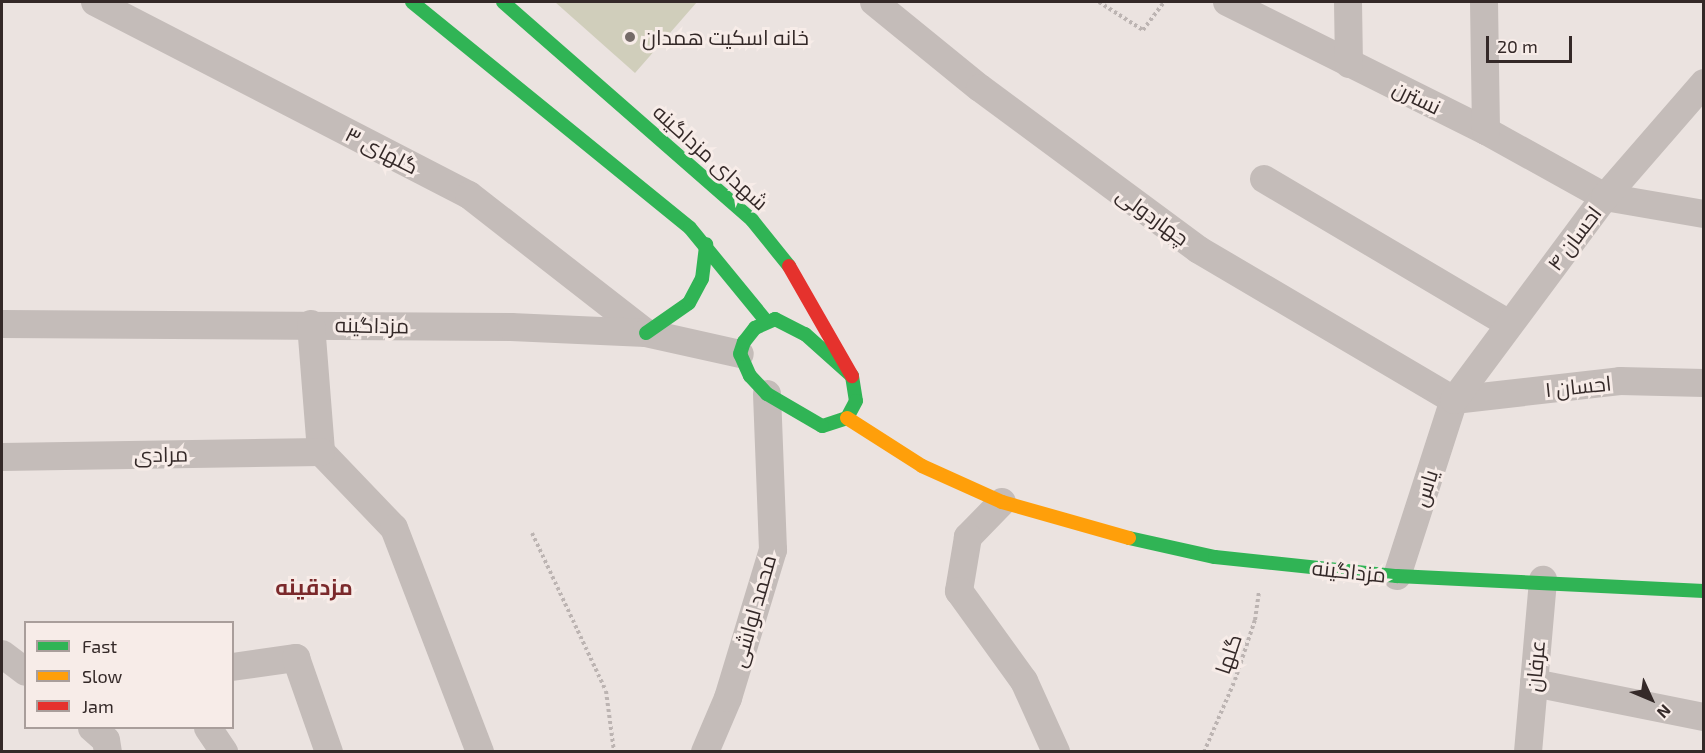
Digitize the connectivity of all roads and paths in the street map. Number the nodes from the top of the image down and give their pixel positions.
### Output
1 (95, 2) edge
2 (412, 2) edge
3 (503, 2) edge
4 (874, 2) edge
5 (1099, 2) edge
6 (1164, 2) edge
7 (1227, 2) edge
8 (1348, 2) edge
9 (1484, 2) edge
10 (1349, 64) junction
11 (1704, 83) edge
12 (1486, 131) junction
13 (1264, 179) dead end
14 (1605, 197) junction
15 (1704, 214) edge
16 (706, 244) junction
17 (766, 321) junction
18 (2, 324) edge
19 (311, 324) junction
20 (1509, 324) junction
21 (646, 333) junction
22 (740, 354) junction
23 (852, 376) junction
24 (1704, 383) edge
25 (767, 394) junction
26 (1454, 399) junction
27 (847, 418) junction
28 (321, 452) junction
29 (2, 456) edge
30 (1002, 502) junction
31 (532, 533) dead end
32 (1263, 562) junction
33 (1397, 576) junction
34 (1543, 580) junction
35 (1704, 591) edge
36 (2, 654) edge
37 (234, 667) edge
38 (24, 670) edge
39 (1534, 682) junction
40 (1704, 717) edge
41 (93, 729) edge
42 (209, 729) edge
43 (108, 752) edge
44 (224, 752) edge
45 (329, 752) edge
46 (480, 752) edge
47 (614, 752) edge
48 (705, 752) edge
49 (1056, 752) edge
50 (1204, 752) edge
51 (1528, 752) edge

1 - 21 street, گلهای ۳
2 - 16 street
3 - 23 street, شهدای مزداگینه
4 - 26 street, چهاردولی
5 - 6 path
7 - 10 street, نسترن
8 - 10 street
9 - 12 street
10 - 12 street, نسترن
11 - 14 street, احسان ۴
12 - 14 street, نسترن
13 - 20 street
14 - 15 street, نسترن
14 - 20 street, احسان ۴
16 - 17 street
16 - 21 street
17 - 22 street
17 - 23 street
18 - 19 street, مزداگینه
19 - 21 street, مزداگینه
19 - 28 street
20 - 26 street, احسان ۴
21 - 22 street, مزداگینه
22 - 25 street
23 - 27 street
24 - 26 street, احسان ۱
25 - 27 street
25 - 48 street, محمد لواشی
26 - 33 street, یاس
27 - 30 street, مزداگینه
28 - 29 street, مرادی
28 - 46 street
30 - 32 street, مزداگینه
30 - 49 street
31 - 47 path
32 - 33 street, مزداگینه
32 - 50 path, گلها
33 - 34 street, مزداگینه
34 - 35 street, مزداگینه
34 - 39 street, عرفان
36 - 38 street
37 - 45 street
39 - 40 street
39 - 51 street, عرفان
41 - 43 street
42 - 44 street

